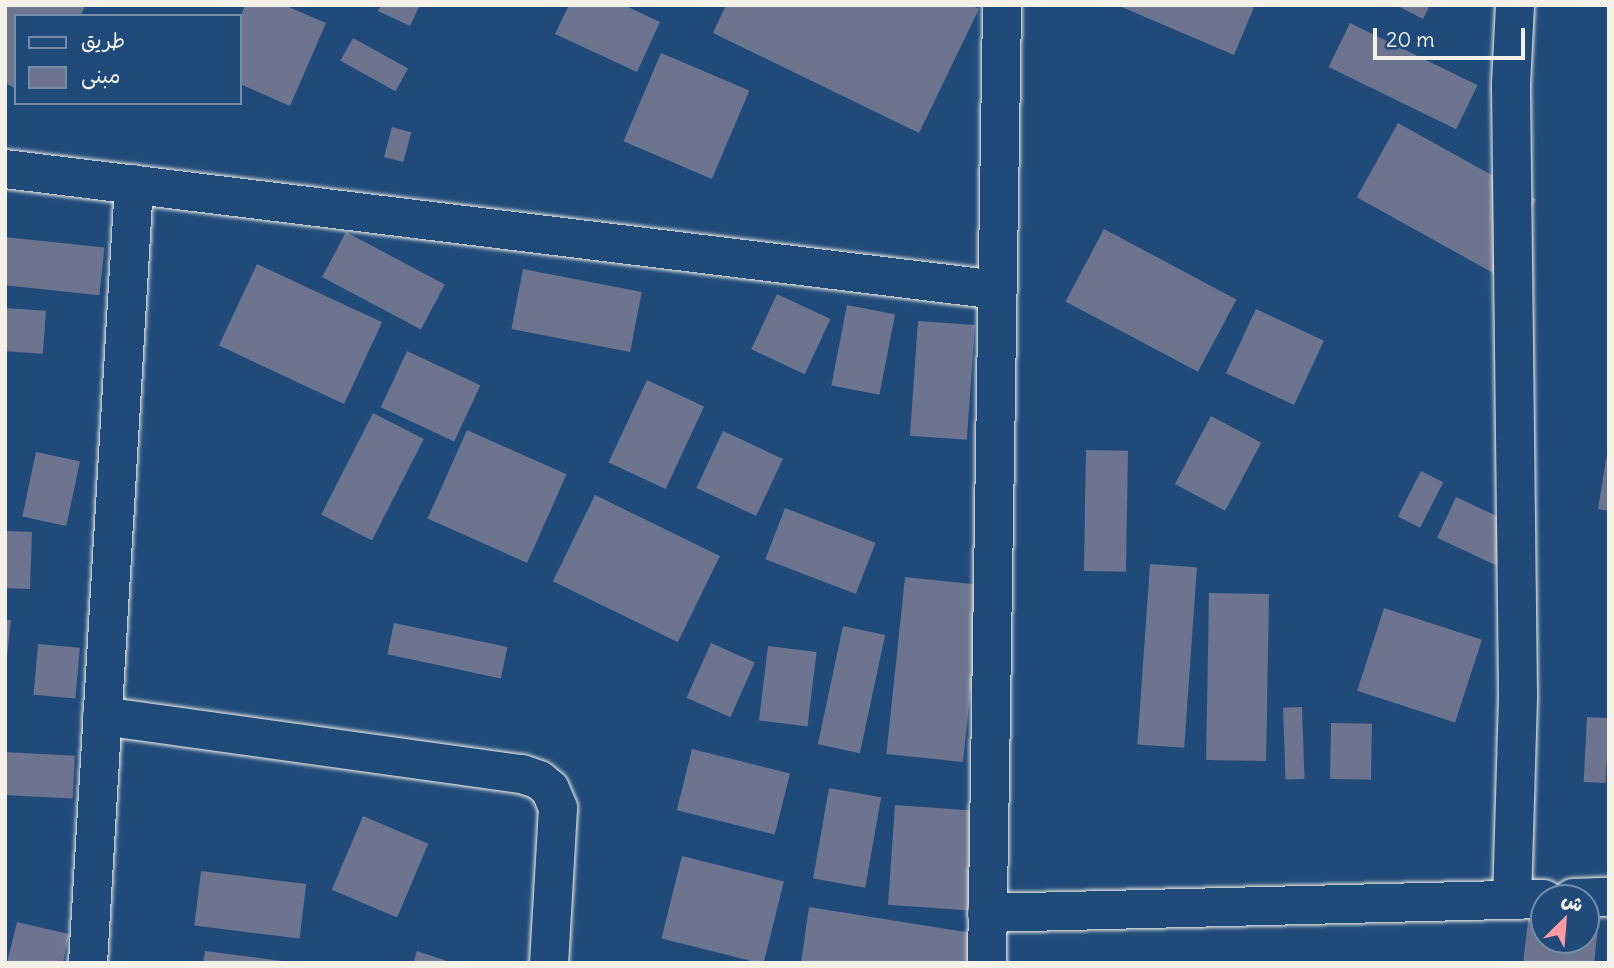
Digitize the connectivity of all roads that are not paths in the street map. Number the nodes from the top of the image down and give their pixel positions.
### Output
1 (1002, 5) edge
2 (1515, 5) edge
3 (5, 169) edge
4 (134, 184) junction
5 (997, 290) junction
6 (102, 716) junction
7 (1528, 900) edge
8 (987, 913) junction
9 (88, 963) edge
10 (549, 963) edge
11 (987, 963) edge

1 - 5 street
2 - 7 street
3 - 4 street
4 - 5 street
4 - 6 street
5 - 8 street
6 - 9 street
6 - 10 street
7 - 8 street
8 - 11 street

